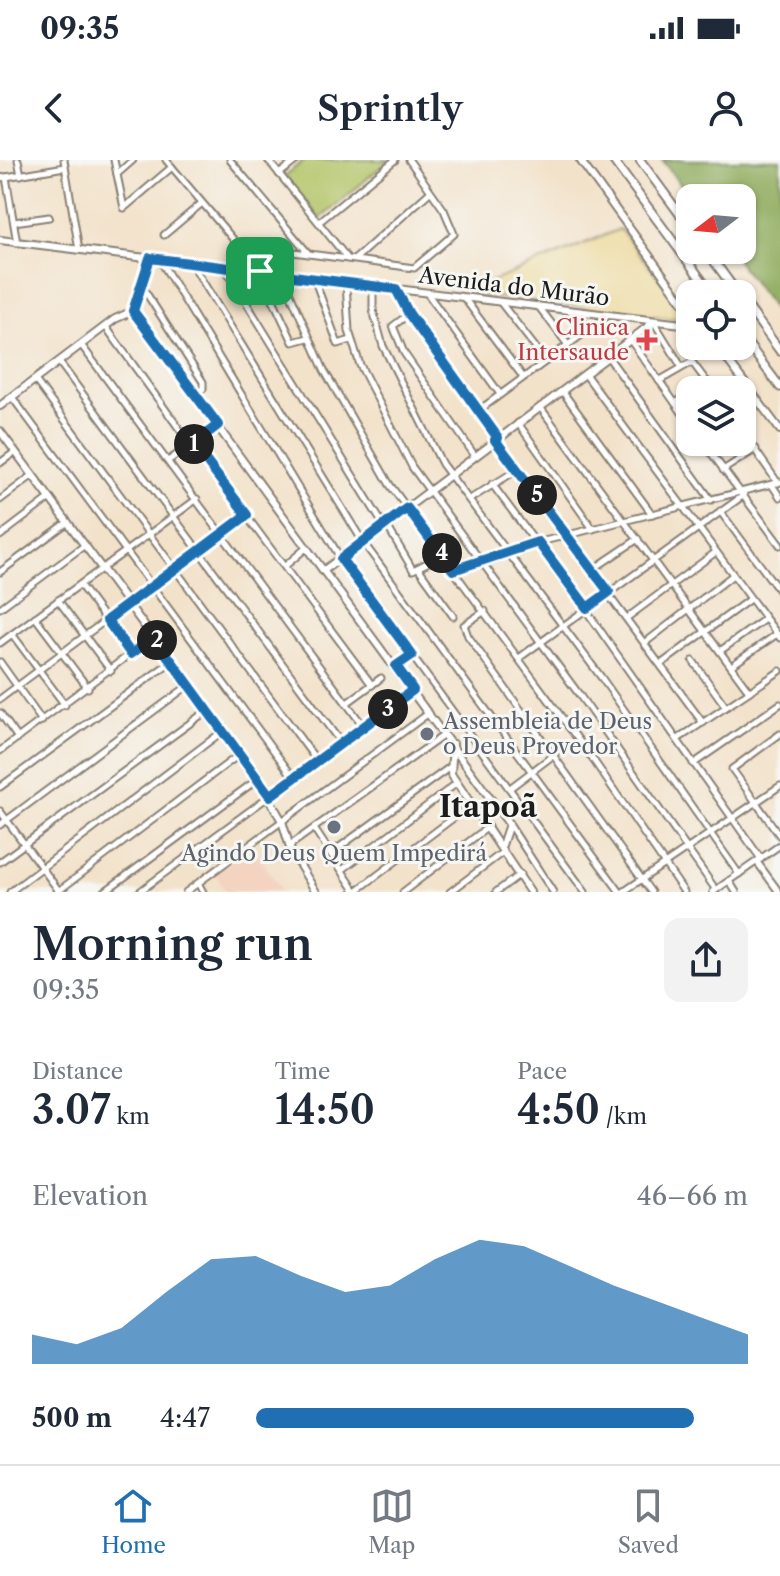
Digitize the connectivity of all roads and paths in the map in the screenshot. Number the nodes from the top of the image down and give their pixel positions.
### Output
1 (18, 160) edge
2 (114, 160) edge
3 (133, 160) edge
4 (230, 160) edge
5 (268, 160) edge
6 (297, 160) edge
7 (395, 160) edge
8 (409, 160) edge
9 (580, 160) edge
10 (613, 160) edge
11 (640, 160) edge
12 (168, 162) edge
13 (64, 163) edge
14 (116, 174) junction
15 (279, 174) junction
16 (21, 175) junction
17 (3, 178) edge
18 (430, 192) junction
19 (202, 203) junction
20 (676, 209) edge
21 (49, 217) dead end
22 (14, 222) junction
23 (319, 222) junction
24 (164, 235) dead end
25 (0, 240) edge
26 (17, 243) junction
27 (79, 250) junction
28 (308, 253) junction
29 (150, 258) junction
30 (159, 259) junction
31 (351, 259) junction
32 (191, 263) junction
33 (225, 267) junction
34 (260, 271) junction
35 (282, 274) junction
36 (314, 278) junction
37 (702, 280) edge
38 (346, 283) junction
39 (373, 286) junction
40 (143, 288) junction
41 (396, 289) junction
42 (427, 293) junction
43 (676, 293) edge
44 (464, 298) junction
45 (501, 303) junction
46 (539, 307) junction
47 (133, 311) junction
48 (578, 313) junction
49 (409, 314) junction
50 (606, 317) junction
51 (756, 318) edge
52 (654, 322) junction
53 (676, 324) edge
54 (106, 327) junction
55 (589, 329) junction
56 (308, 338) junction
57 (351, 340) junction
58 (631, 341) junction
59 (568, 345) junction
60 (82, 346) junction
61 (780, 351) edge
62 (756, 355) edge
63 (609, 358) junction
64 (728, 360) edge
65 (546, 361) junction
66 (59, 362) junction
67 (684, 364) junction
68 (585, 374) junction
69 (704, 376) edge
70 (523, 377) junction
71 (35, 380) junction
72 (659, 381) junction
73 (780, 387) edge
74 (562, 391) junction
75 (194, 394) junction
76 (500, 394) junction
77 (12, 397) junction
78 (675, 403) edge
79 (0, 406) edge
80 (540, 407) junction
81 (478, 411) junction
82 (518, 423) junction
83 (218, 425) junction
84 (780, 430) edge
85 (0, 431) edge
86 (496, 439) junction
87 (192, 445) junction
88 (756, 449) edge
89 (15, 452) junction
90 (475, 456) junction
91 (713, 456) edge
92 (745, 456) edge
93 (168, 461) junction
94 (0, 463) edge
95 (517, 470) junction
96 (723, 470) junction
97 (33, 475) junction
98 (451, 475) junction
99 (777, 483) edge
100 (492, 484) junction
101 (428, 492) junction
102 (742, 494) junction
103 (780, 497) edge
104 (50, 498) junction
105 (197, 499) junction
106 (470, 499) junction
107 (0, 500) edge
108 (711, 500) junction
109 (682, 507) junction
110 (407, 508) junction
111 (720, 511) junction
112 (652, 514) junction
113 (247, 515) junction
114 (174, 516) junction
115 (626, 521) junction
116 (68, 522) junction
117 (385, 525) junction
118 (698, 528) junction
119 (593, 529) junction
120 (223, 533) junction
121 (150, 534) junction
122 (567, 535) junction
123 (0, 536) edge
124 (638, 539) junction
125 (363, 542) junction
126 (537, 542) junction
127 (85, 545) junction
128 (780, 545) edge
129 (306, 548) junction
130 (508, 550) junction
131 (126, 551) junction
132 (199, 551) junction
133 (716, 552) junction
134 (443, 555) junction
135 (341, 559) junction
136 (481, 559) junction
137 (653, 560) junction
138 (285, 566) junction
139 (102, 568) junction
140 (176, 569) junction
141 (419, 569) junction
142 (453, 570) junction
143 (592, 570) junction
144 (323, 571) junction
145 (0, 572) edge
146 (733, 575) junction
147 (671, 584) junction
148 (80, 585) junction
149 (152, 587) junction
150 (609, 592) junction
151 (780, 592) edge
152 (750, 599) junction
153 (58, 600) junction
154 (129, 603) junction
155 (0, 608) edge
156 (587, 608) junction
157 (689, 608) junction
158 (485, 611) junction
159 (453, 616) dead end
160 (35, 617) junction
161 (628, 617) junction
162 (765, 619) junction
163 (107, 620) junction
164 (564, 626) junction
165 (705, 631) junction
166 (12, 634) junction
167 (85, 636) junction
168 (779, 636) edge
169 (154, 637) junction
170 (541, 642) junction
171 (646, 642) junction
172 (0, 643) edge
173 (720, 651) junction
174 (61, 653) junction
175 (131, 654) junction
176 (412, 655) junction
177 (519, 658) junction
178 (172, 661) junction
179 (693, 661) dead end
180 (0, 662) edge
181 (661, 664) junction
182 (396, 666) junction
183 (731, 666) junction
184 (39, 669) junction
185 (111, 671) junction
186 (780, 671) edge
187 (381, 678) dead end
188 (189, 685) junction
189 (372, 685) junction
190 (17, 687) junction
191 (88, 688) junction
192 (413, 690) junction
193 (749, 691) junction
194 (0, 699) edge
195 (347, 703) junction
196 (780, 704) edge
197 (65, 705) junction
198 (726, 707) junction
199 (208, 710) junction
200 (430, 712) junction
201 (0, 713) edge
202 (42, 721) junction
203 (703, 723) junction
204 (364, 727) junction
205 (223, 731) junction
206 (446, 734) junction
207 (780, 734) edge
208 (18, 738) junction
209 (678, 740) junction
210 (341, 743) junction
211 (453, 743) junction
212 (0, 751) edge
213 (240, 754) junction
214 (555, 754) junction
215 (464, 759) junction
216 (317, 761) junction
217 (450, 764) junction
218 (693, 764) junction
219 (532, 771) junction
220 (294, 778) junction
221 (258, 779) junction
222 (457, 783) junction
223 (780, 786) edge
224 (0, 787) edge
225 (510, 788) junction
226 (270, 796) junction
227 (757, 802) junction
228 (472, 804) junction
229 (0, 811) edge
230 (732, 819) junction
231 (7, 820) junction
232 (282, 821) junction
233 (509, 824) junction
234 (0, 825) edge
235 (488, 827) junction
236 (315, 830) junction
237 (709, 834) junction
238 (499, 835) junction
239 (780, 836) edge
240 (24, 844) junction
241 (780, 845) edge
242 (289, 846) junction
243 (503, 848) junction
244 (687, 850) junction
245 (330, 854) junction
246 (759, 860) junction
247 (0, 862) edge
248 (665, 863) junction
249 (42, 867) junction
250 (342, 870) junction
251 (520, 874) junction
252 (739, 874) junction
253 (642, 879) junction
254 (729, 881) junction
255 (198, 883) junction
256 (715, 891) edge
257 (10, 892) edge
258 (58, 892) edge
259 (104, 892) edge
260 (139, 892) edge
261 (186, 892) edge
262 (203, 892) edge
263 (316, 892) edge
264 (356, 892) edge
265 (403, 892) edge
266 (450, 892) edge
267 (496, 892) edge
268 (530, 892) edge
269 (553, 892) edge
270 (585, 892) edge
271 (621, 892) edge
272 (651, 892) edge
273 (684, 892) edge
274 (736, 892) edge
275 (779, 892) edge

1 - 16 street
2 - 14 street
3 - 14 street
4 - 28 street
5 - 15 street
6 - 15 street
7 - 23 street
8 - 18 street
9 - 43 street
10 - 37 main road
11 - 20 main road
12 - 14 street
12 - 19 street
13 - 16 street
13 - 27 street
15 - 23 street
16 - 17 street
17 - 22 street
18 - 31 street
18 - 31 street
19 - 24 street
19 - 28 street
21 - 22 street
22 - 26 street
23 - 31 street
25 - 26 street, Avenida do Murão
26 - 27 street, Avenida do Murão
27 - 29 street, Avenida do Murão
28 - 31 street
29 - 30 street, Avenida do Murão
29 - 40 street
30 - 32 street, Avenida do Murão
30 - 135 street
32 - 33 street, Avenida do Murão
32 - 125 street
33 - 34 street, Avenida do Murão
33 - 117 street
34 - 35 street, Avenida do Murão
34 - 56 street
35 - 36 street, Avenida do Murão
35 - 56 street
36 - 38 street, Avenida do Murão
36 - 57 street
38 - 39 street, Avenida do Murão
38 - 57 street
39 - 41 street, Avenida do Murão
39 - 98 street
40 - 47 street
40 - 75 street
41 - 42 street, Avenida do Murão
41 - 49 street
42 - 44 street, Avenida do Murão
42 - 76 street
44 - 45 street, Avenida do Murão
44 - 70 street
45 - 46 street, Avenida do Murão
45 - 65 street
46 - 48 street, Avenida do Murão
46 - 59 street
47 - 54 street
47 - 75 street
48 - 50 street, Avenida do Murão
48 - 55 street
49 - 81 street
49 - 90 street
50 - 52 street, Avenida do Murão
50 - 55 street
51 - 61 main road
52 - 53 street, Avenida do Murão
52 - 58 street
52 - 67 street
54 - 60 street
54 - 87 street
55 - 59 street
56 - 110 street
57 - 101 street
58 - 63 street
58 - 72 street
59 - 65 street
60 - 66 street
60 - 93 street
62 - 73 main road
63 - 68 street
63 - 108 street
64 - 84 street
65 - 70 street
66 - 71 street
66 - 114 street
67 - 69 street
67 - 72 street
68 - 74 street
68 - 109 street
70 - 76 street
71 - 77 street
71 - 121 street
72 - 78 street
74 - 80 street
74 - 112 street
75 - 83 street
76 - 81 street
77 - 79 street
77 - 131 street
80 - 82 street
80 - 115 street
81 - 86 street
82 - 86 street
82 - 119 street
83 - 87 street
83 - 129 street
85 - 89 street
86 - 90 street
86 - 95 street
87 - 93 street
87 - 113 street
88 - 99 street
89 - 94 street
89 - 97 street
90 - 98 street
91 - 96 street
92 - 96 street
93 - 105 street
95 - 100 street
95 - 122 street
96 - 102 street
97 - 104 street
97 - 107 street
98 - 101 street
98 - 106 street
99 - 102 street
99 - 103 street
100 - 106 street
100 - 126 street
101 - 110 street
101 - 136 street
102 - 108 street
102 - 111 street
102 - 128 street
104 - 116 street
104 - 123 street
105 - 114 street
105 - 120 street
106 - 130 street
108 - 109 street
109 - 112 street
109 - 118 street
110 - 117 street
110 - 134 street
111 - 118 street
111 - 151 street
112 - 115 street
113 - 120 street
113 - 138 street
114 - 121 street
114 - 132 street
115 - 119 street
115 - 124 street
116 - 127 street
116 - 145 street
117 - 125 street
117 - 141 street
118 - 133 street
118 - 137 street
119 - 122 street
120 - 132 street
120 - 195 street
121 - 131 street
121 - 140 street
122 - 126 street
122 - 143 street
124 - 137 street
124 - 143 street
125 - 135 street
125 - 219 street
126 - 130 street
126 - 156 street
127 - 139 street
127 - 155 street
129 - 138 street
129 - 144 street
130 - 136 street
130 - 164 street
131 - 139 street
131 - 149 street
132 - 140 street
132 - 210 street
133 - 146 street
133 - 147 street
134 - 141 street
134 - 142 street
135 - 144 street
135 - 176 street
136 - 142 street
136 - 170 street
137 - 147 street
137 - 150 street
138 - 189 street
139 - 148 street
139 - 154 street
140 - 149 street
140 - 216 street
141 - 159 street
142 - 158 street
143 - 150 street
144 - 182 street
146 - 152 street
146 - 157 street
147 - 157 street
147 - 161 street
148 - 153 street
148 - 163 street
149 - 154 street
149 - 220 street
150 - 156 street
150 - 161 street
152 - 162 street
152 - 165 street
153 - 160 street
153 - 167 street
154 - 163 street
154 - 169 street
156 - 164 street
156 - 209 street
157 - 165 street
157 - 171 street
158 - 177 street
158 - 214 street
160 - 166 street
160 - 174 street
161 - 171 street
162 - 168 street
162 - 173 street
163 - 167 street
163 - 175 street
164 - 170 street
164 - 237 street
165 - 173 street
165 - 181 street
166 - 172 street
166 - 184 street
167 - 174 street
167 - 185 street
168 - 183 street
169 - 175 street
169 - 178 street
170 - 177 street
170 - 244 street
171 - 181 street
173 - 183 street
174 - 184 street
174 - 191 street
175 - 185 street
176 - 182 street
176 - 225 street
177 - 248 street
178 - 188 street
178 - 224 street
179 - 198 street
180 - 190 street
181 - 203 street
182 - 192 street
183 - 193 street
184 - 190 street
184 - 197 street
185 - 191 street
186 - 193 street
187 - 189 street
188 - 199 street
188 - 231 street
189 - 195 street
190 - 194 street
190 - 202 street
191 - 197 street
192 - 200 street
192 - 204 street
193 - 198 street
195 - 204 street
196 - 218 street
197 - 202 street
198 - 203 street
199 - 205 street
199 - 240 street
200 - 206 street
200 - 232 street
201 - 208 street
202 - 208 street
203 - 209 street
204 - 210 street
205 - 213 street
205 - 249 street
206 - 211 street
206 - 236 street
207 - 227 street
208 - 212 street
209 - 218 street
210 - 216 street
211 - 215 street
211 - 217 street
213 - 221 street
213 - 258 street
214 - 219 street
214 - 253 street
215 - 217 street
215 - 233 street
216 - 220 street
217 - 222 street
217 - 245 street
218 - 230 street
219 - 225 street
219 - 271 street
220 - 226 street
221 - 226 street
221 - 259 street
222 - 228 street
222 - 250 street
223 - 227 street
225 - 270 street
226 - 232 street
226 - 260 street
227 - 230 street
227 - 239 street
228 - 235 street
228 - 264 street
229 - 231 street
230 - 237 street
230 - 246 street
231 - 234 street
231 - 240 street
232 - 242 street
232 - 255 street
233 - 238 street
233 - 269 street
235 - 238 street
235 - 265 street
236 - 242 street
236 - 245 street
237 - 244 street
237 - 252 street
238 - 243 street
240 - 247 street
240 - 249 street
241 - 246 street
242 - 263 street
243 - 251 street
243 - 266 street
244 - 248 street
244 - 256 street
245 - 250 street
246 - 252 street
246 - 275 street
248 - 253 street
248 - 273 street
249 - 257 street
249 - 258 street
250 - 264 street
251 - 267 street
251 - 268 street
252 - 254 street
253 - 271 street
253 - 272 street
254 - 256 street
254 - 274 street
255 - 261 street
255 - 262 street

